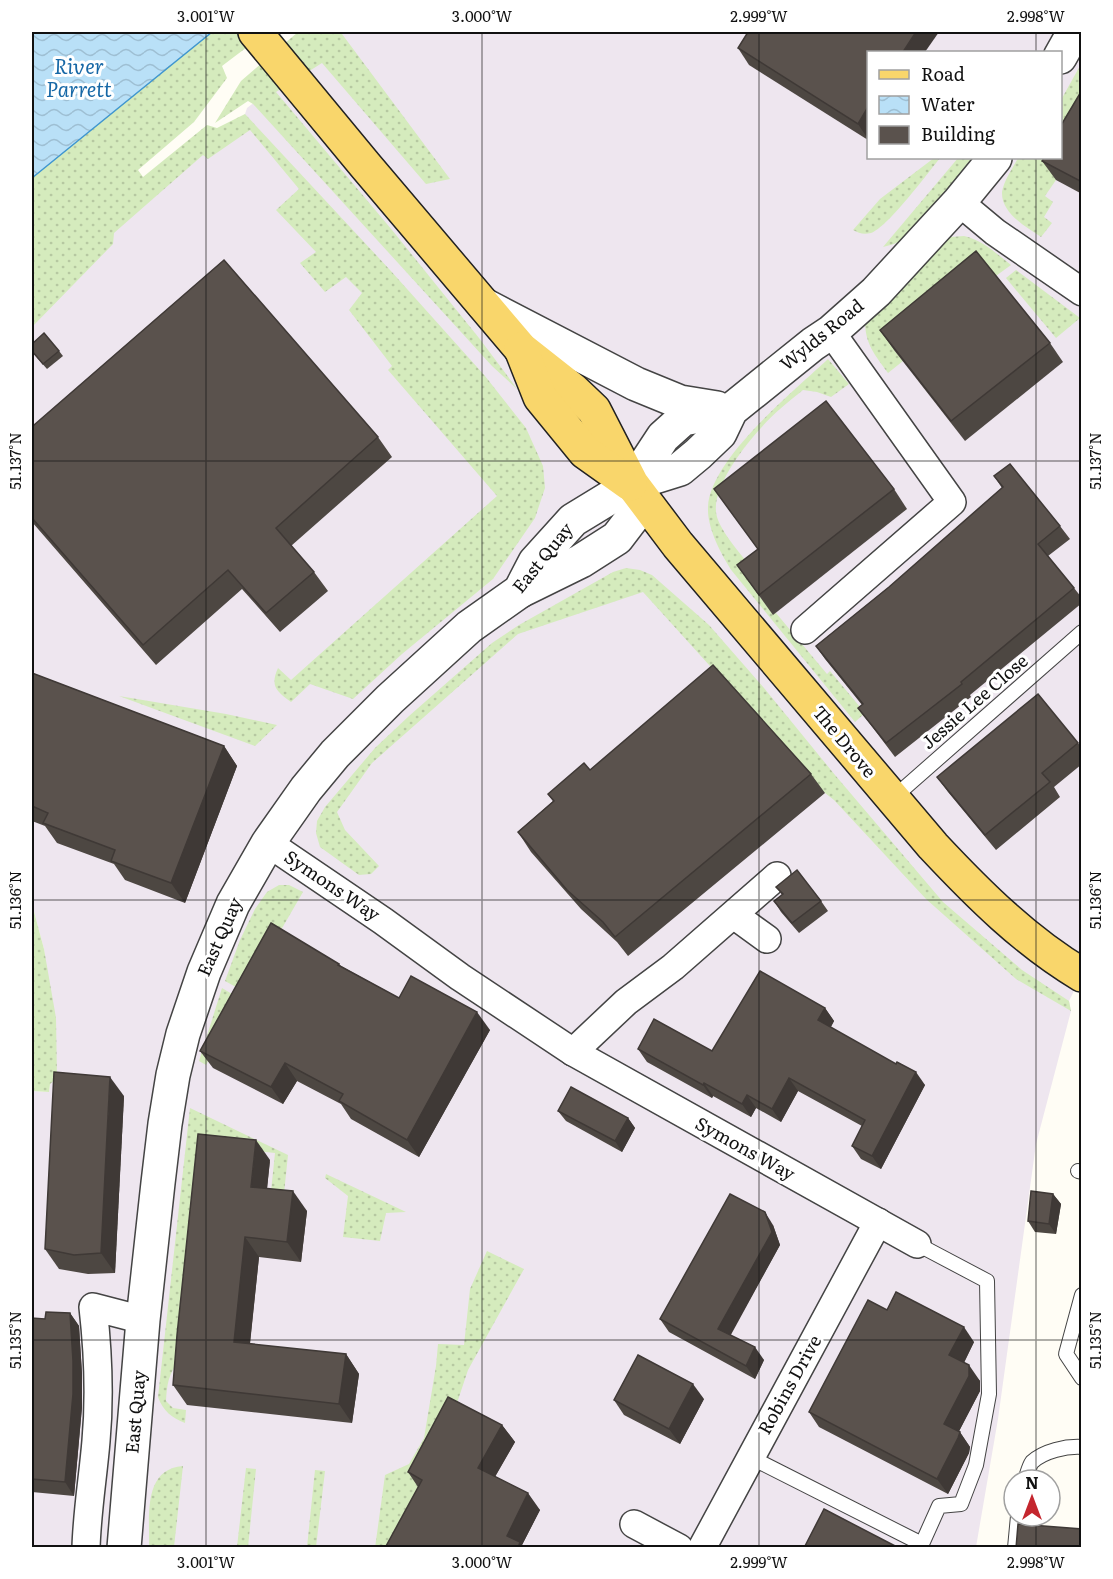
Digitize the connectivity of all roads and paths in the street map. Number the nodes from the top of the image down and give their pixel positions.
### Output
1 (255, 32) edge
2 (1074, 32) edge
3 (1062, 53) edge
4 (994, 159) edge
5 (959, 202) junction
6 (1082, 292) edge
7 (484, 305) junction
8 (831, 332) junction
9 (731, 410) junction
10 (632, 484) junction
11 (806, 630) dead end
12 (1082, 632) edge
13 (892, 799) junction
14 (268, 843) junction
15 (777, 876) dead end
16 (734, 915) junction
17 (767, 939) dead end
18 (1082, 975) edge
19 (573, 1052) junction
20 (878, 1222) junction
21 (917, 1244) joint
22 (1082, 1294) edge
23 (143, 1320) junction
24 (1082, 1378) edge
25 (1082, 1448) edge
26 (750, 1457) junction
27 (1030, 1468) edge
28 (634, 1524) dead end
29 (1017, 1528) edge
30 (86, 1548) edge
31 (124, 1548) edge
32 (679, 1548) edge
33 (702, 1548) edge
34 (1015, 1548) edge

1 - 7 main road, The Drove
2 - 3 street
4 - 5 street, Wylds Road
5 - 6 street
5 - 8 street, Wylds Road
7 - 9 street
7 - 10 main road, The Drove
8 - 9 street, Wylds Road
8 - 11 street
9 - 10 street, Wylds Road
10 - 13 main road, The Drove
10 - 14 street, East Quay
12 - 13 lane, Jessie Lee Close
13 - 18 main road, The Drove
14 - 19 street, Symons Way
14 - 23 street, East Quay
15 - 16 street
16 - 17 street
16 - 19 street
19 - 20 street, Symons Way
20 - 21 street, Symons Way
20 - 26 street, Robins Drive
21 - 26 lane
22 - 24 lane
23 - 30 street
23 - 31 street, East Quay
25 - 27 lane
26 - 33 street, Robins Drive
28 - 32 street
29 - 34 lane

